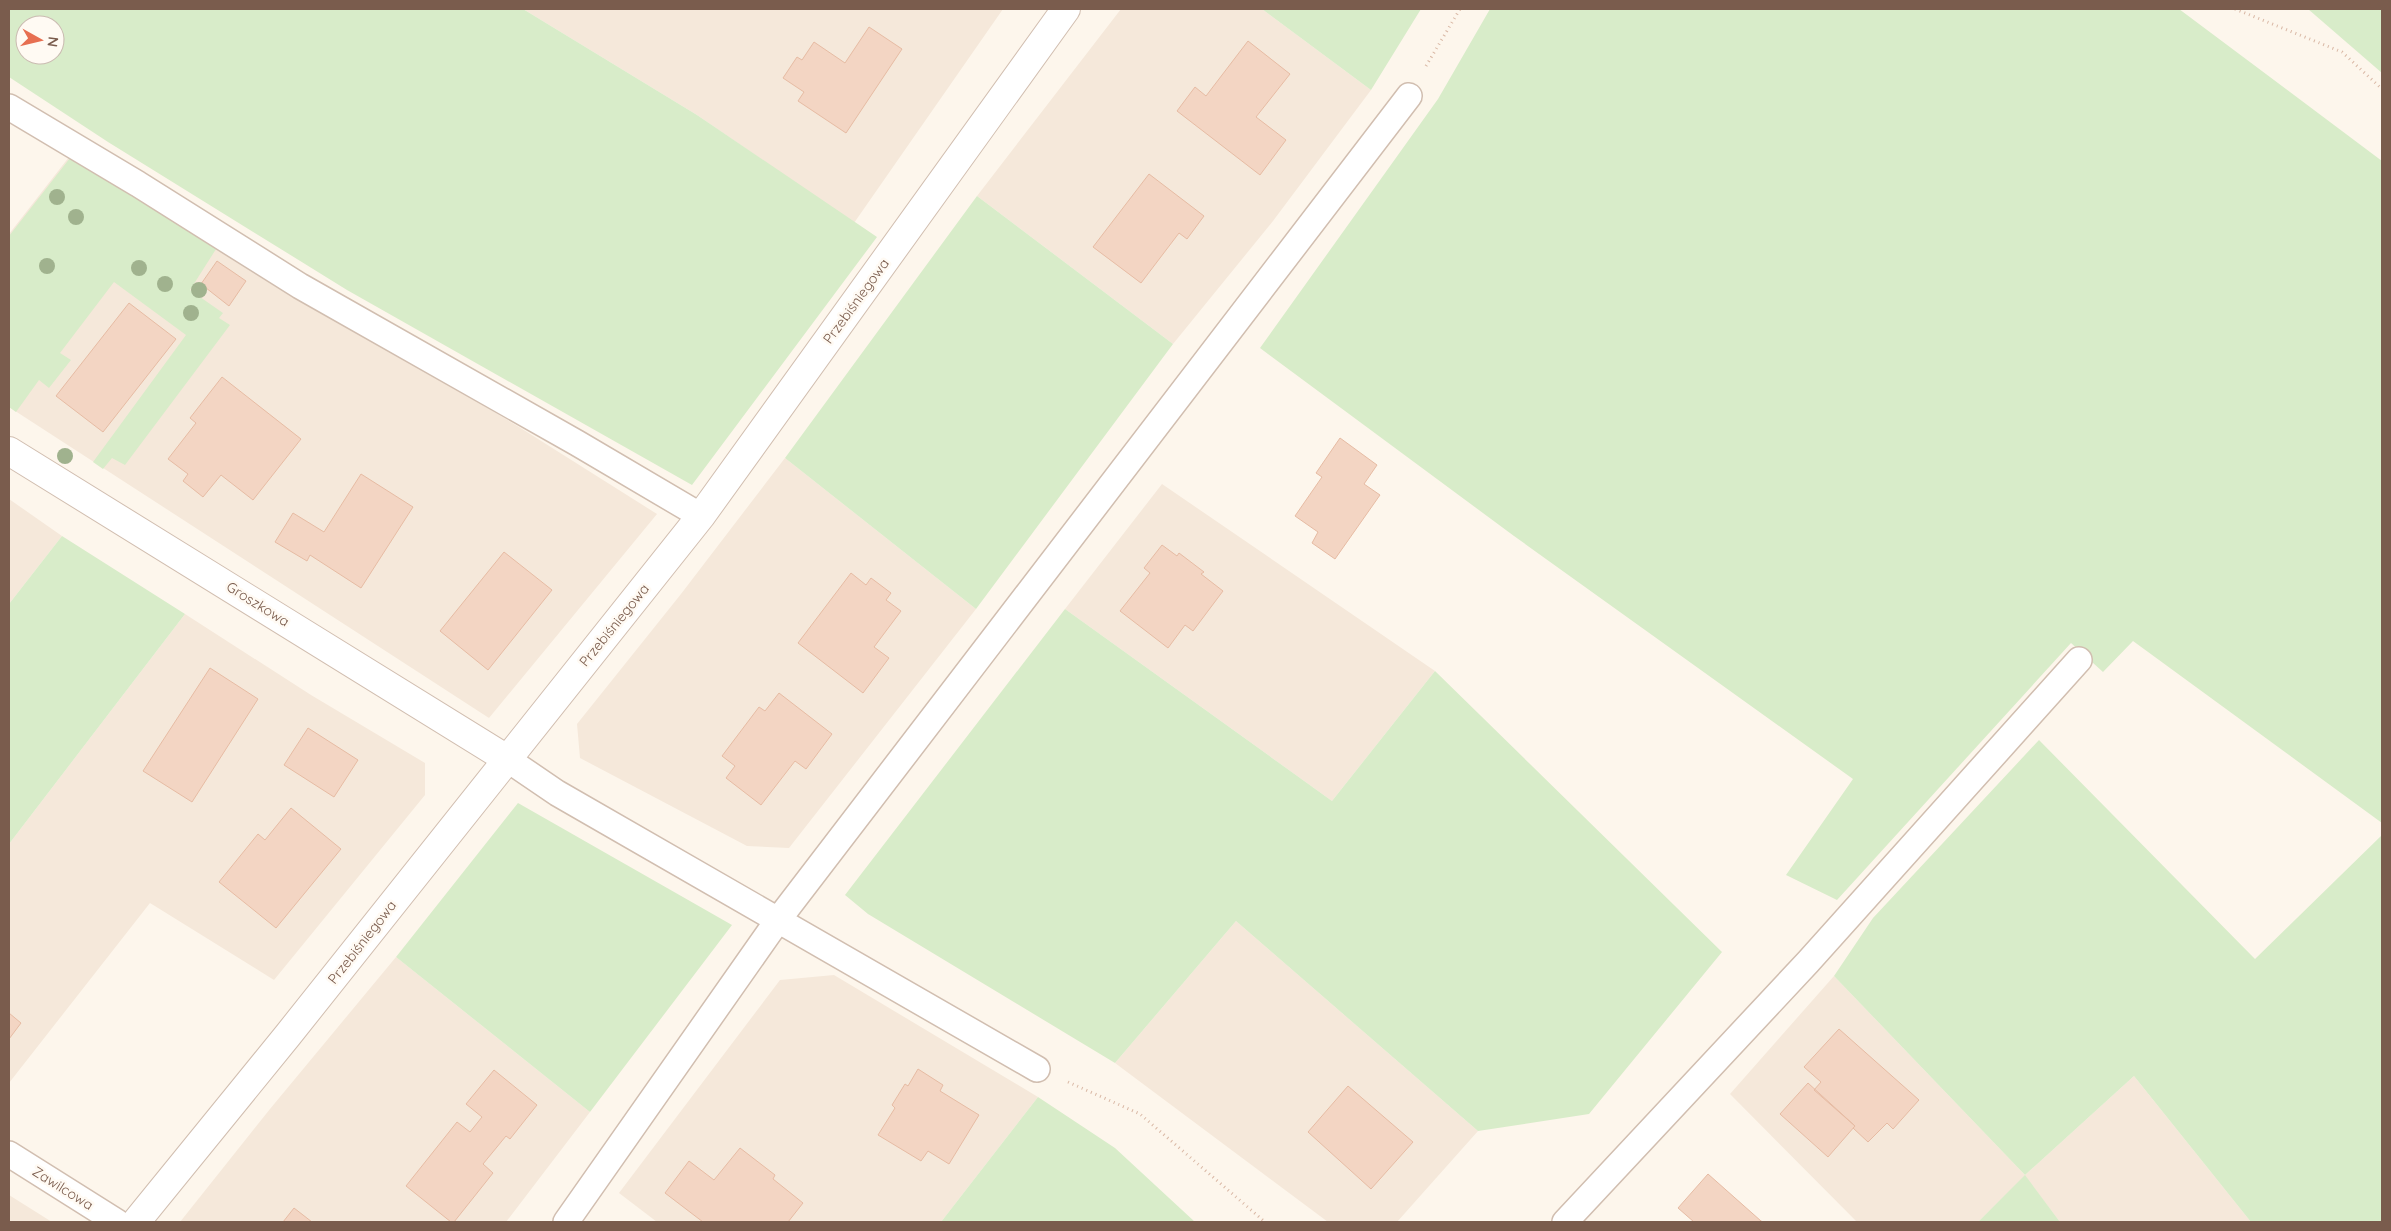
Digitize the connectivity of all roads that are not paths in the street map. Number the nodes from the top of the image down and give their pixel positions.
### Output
1 (1066, 9) edge
2 (1409, 96) road end
3 (9, 107) edge
4 (9, 451) edge
5 (701, 516) junction
6 (2079, 660) dead end
7 (507, 759) junction
8 (778, 920) junction
9 (1037, 1068) road end
10 (9, 1154) edge
11 (117, 1222) edge
12 (136, 1222) edge
13 (566, 1222) edge
14 (1564, 1222) edge

1 - 5 street, Przebiśniegowa
2 - 8 lane
3 - 5 lane
4 - 7 street, Groszkowa
5 - 7 street, Przebiśniegowa
6 - 14 lane
7 - 8 lane
7 - 12 street, Przebiśniegowa
8 - 9 lane
8 - 13 lane
10 - 11 lane, Zawilcowa

